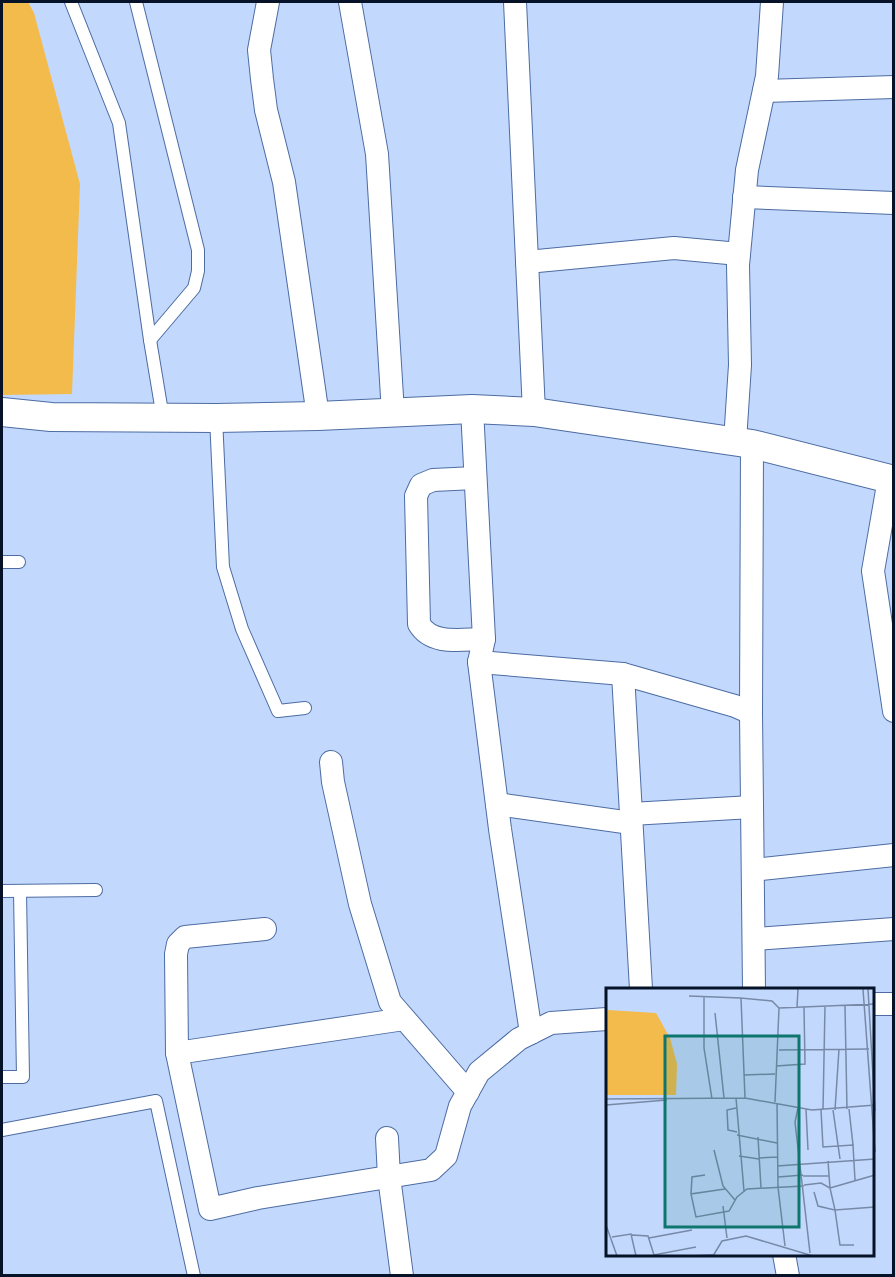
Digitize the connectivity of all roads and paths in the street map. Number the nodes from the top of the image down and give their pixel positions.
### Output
1 (71, 2) edge
2 (136, 2) edge
3 (268, 2) edge
4 (350, 2) edge
5 (515, 2) edge
6 (772, 2) edge
7 (894, 87) edge
8 (764, 91) junction
9 (744, 197) junction
10 (894, 203) edge
11 (739, 254) junction
12 (527, 262) junction
13 (150, 340) junction
14 (472, 410) junction
15 (2, 412) edge
16 (534, 412) junction
17 (393, 413) junction
18 (318, 416) junction
19 (51, 417) junction
20 (163, 418) junction
21 (216, 418) junction
22 (2, 428) edge
23 (743, 442) junction
24 (475, 478) junction
25 (891, 479) edge
26 (2, 562) edge
27 (19, 562) dead end
28 (484, 639) junction
29 (479, 662) junction
30 (623, 674) junction
31 (305, 708) dead end
32 (894, 711) edge
33 (751, 713) junction
34 (331, 762) dead end
35 (497, 804) junction
36 (752, 807) junction
37 (631, 819) junction
38 (894, 855) edge
39 (753, 870) junction
40 (96, 890) dead end
41 (2, 891) edge
42 (20, 891) junction
43 (265, 929) dead end
44 (894, 929) edge
45 (754, 939) junction
46 (641, 988) edge
47 (754, 988) edge
48 (874, 1004) edge
49 (894, 1004) edge
50 (404, 1019) junction
51 (606, 1019) edge
52 (531, 1033) junction
53 (177, 1053) junction
54 (2, 1077) edge
55 (468, 1092) junction
56 (2, 1130) edge
57 (387, 1138) dead end
58 (389, 1177) junction
59 (784, 1256) edge
60 (194, 1275) edge
61 (402, 1275) edge
62 (788, 1275) edge

1 - 13 lane
2 - 13 lane
3 - 18 street
4 - 17 street
5 - 12 street
6 - 8 street
7 - 8 street
8 - 9 street
9 - 10 street
9 - 11 street
11 - 12 street
11 - 23 street
12 - 16 street
13 - 20 lane
14 - 16 street
14 - 17 street
14 - 24 street
15 - 19 street
16 - 23 street
17 - 18 street
18 - 21 street
19 - 20 street
19 - 22 street
20 - 21 street
21 - 31 lane
23 - 25 street
23 - 33 street
24 - 28 street
24 - 28 street
25 - 32 street
26 - 27 lane
28 - 29 street
29 - 30 street
29 - 35 street
30 - 33 street
30 - 37 street
33 - 36 street
34 - 50 street
35 - 37 street
35 - 52 street
36 - 37 street
36 - 39 street
37 - 46 street
38 - 39 street
39 - 45 street
40 - 42 lane
41 - 42 lane
42 - 54 lane
43 - 53 street
44 - 45 street
45 - 47 street
48 - 49 street
50 - 53 street
50 - 55 street
51 - 52 street
52 - 55 street
53 - 58 street
55 - 58 street
56 - 60 lane
57 - 58 street
58 - 61 street
59 - 62 street

